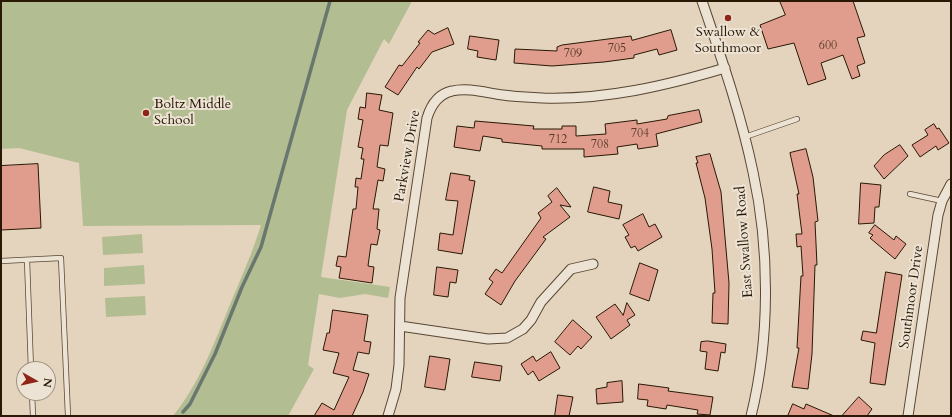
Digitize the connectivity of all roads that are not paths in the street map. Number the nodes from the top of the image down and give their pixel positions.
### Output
1 (702, 1) edge
2 (725, 68) junction
3 (797, 119) dead end
4 (745, 137) junction
5 (951, 184) edge
6 (910, 194) dead end
7 (942, 201) junction
8 (28, 260) junction
9 (1, 261) edge
10 (593, 264) dead end
11 (400, 326) junction
12 (31, 361) edge
13 (32, 401) edge
14 (33, 416) edge
15 (68, 416) edge
16 (388, 416) edge
17 (751, 416) edge
18 (908, 416) edge

1 - 2 street, East Swallow Road
2 - 4 street, East Swallow Road
2 - 11 street, Parkview Drive
3 - 4 lane
4 - 17 street, East Swallow Road
5 - 7 street, Southmoor Drive
6 - 7 lane
7 - 18 street, Southmoor Drive
8 - 9 lane
8 - 12 lane
8 - 15 lane
10 - 11 street
11 - 16 street, Parkview Drive
13 - 14 lane

